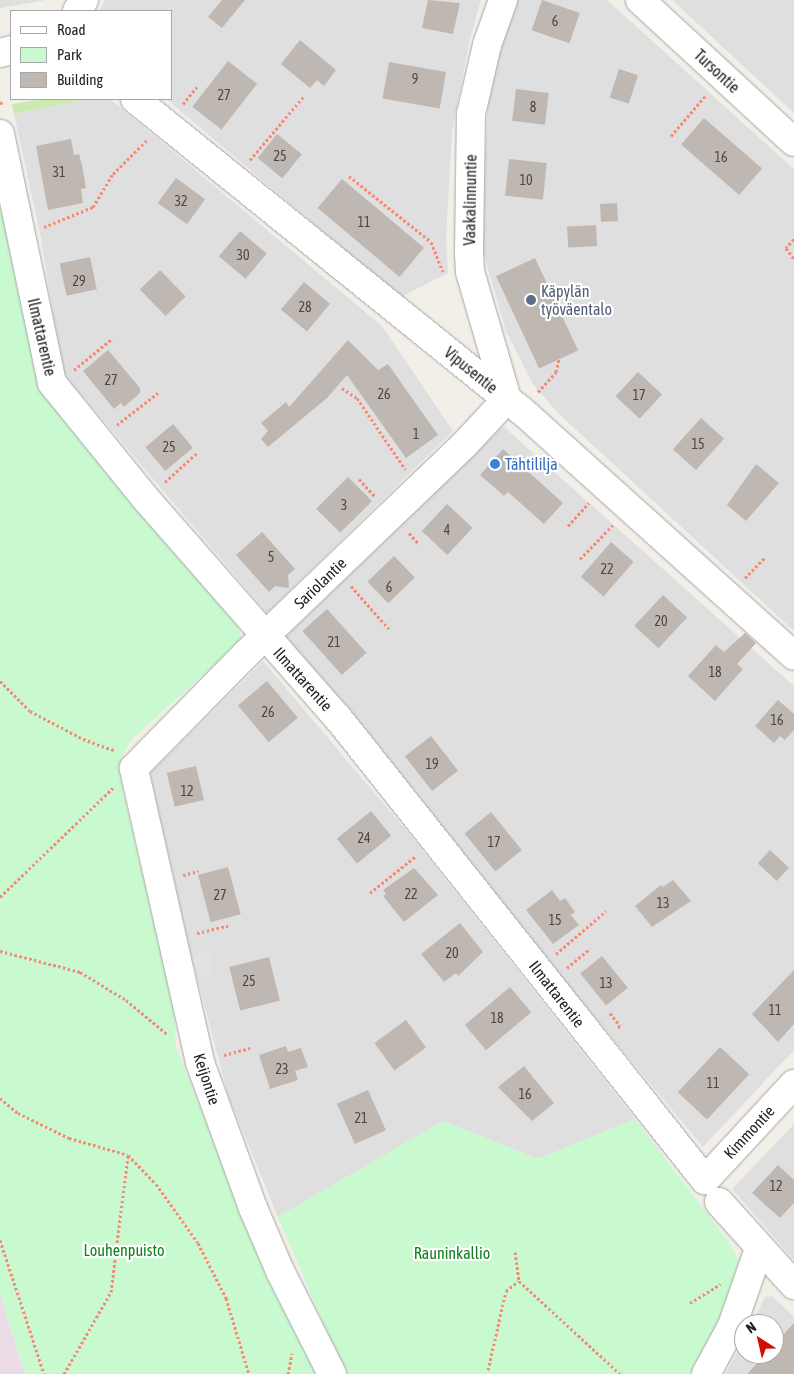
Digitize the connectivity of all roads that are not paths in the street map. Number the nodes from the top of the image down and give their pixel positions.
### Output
1 (503, 0) edge
2 (640, 0) edge
3 (136, 100) edge
4 (0, 134) edge
5 (794, 142) edge
6 (507, 399) junction
7 (264, 636) junction
8 (794, 656) edge
9 (134, 768) joint
10 (794, 1084) edge
11 (712, 1191) junction
12 (759, 1249) junction
13 (794, 1285) edge
14 (332, 1374) edge
15 (706, 1374) edge

1 - 6 street, Vaakalinnuntie
2 - 5 street, Tursontie
3 - 6 street, Vipusentie
4 - 7 street, Ilmattarentie
6 - 7 street, Sariolantie
6 - 8 street, Vipusentie
7 - 9 street, Sariolantie
7 - 11 street, Ilmattarentie
9 - 14 street, Keijontie
10 - 11 street, Kimmontie
11 - 12 street, Ilmattarentie
12 - 13 street, Ilmattarentie
12 - 15 street

